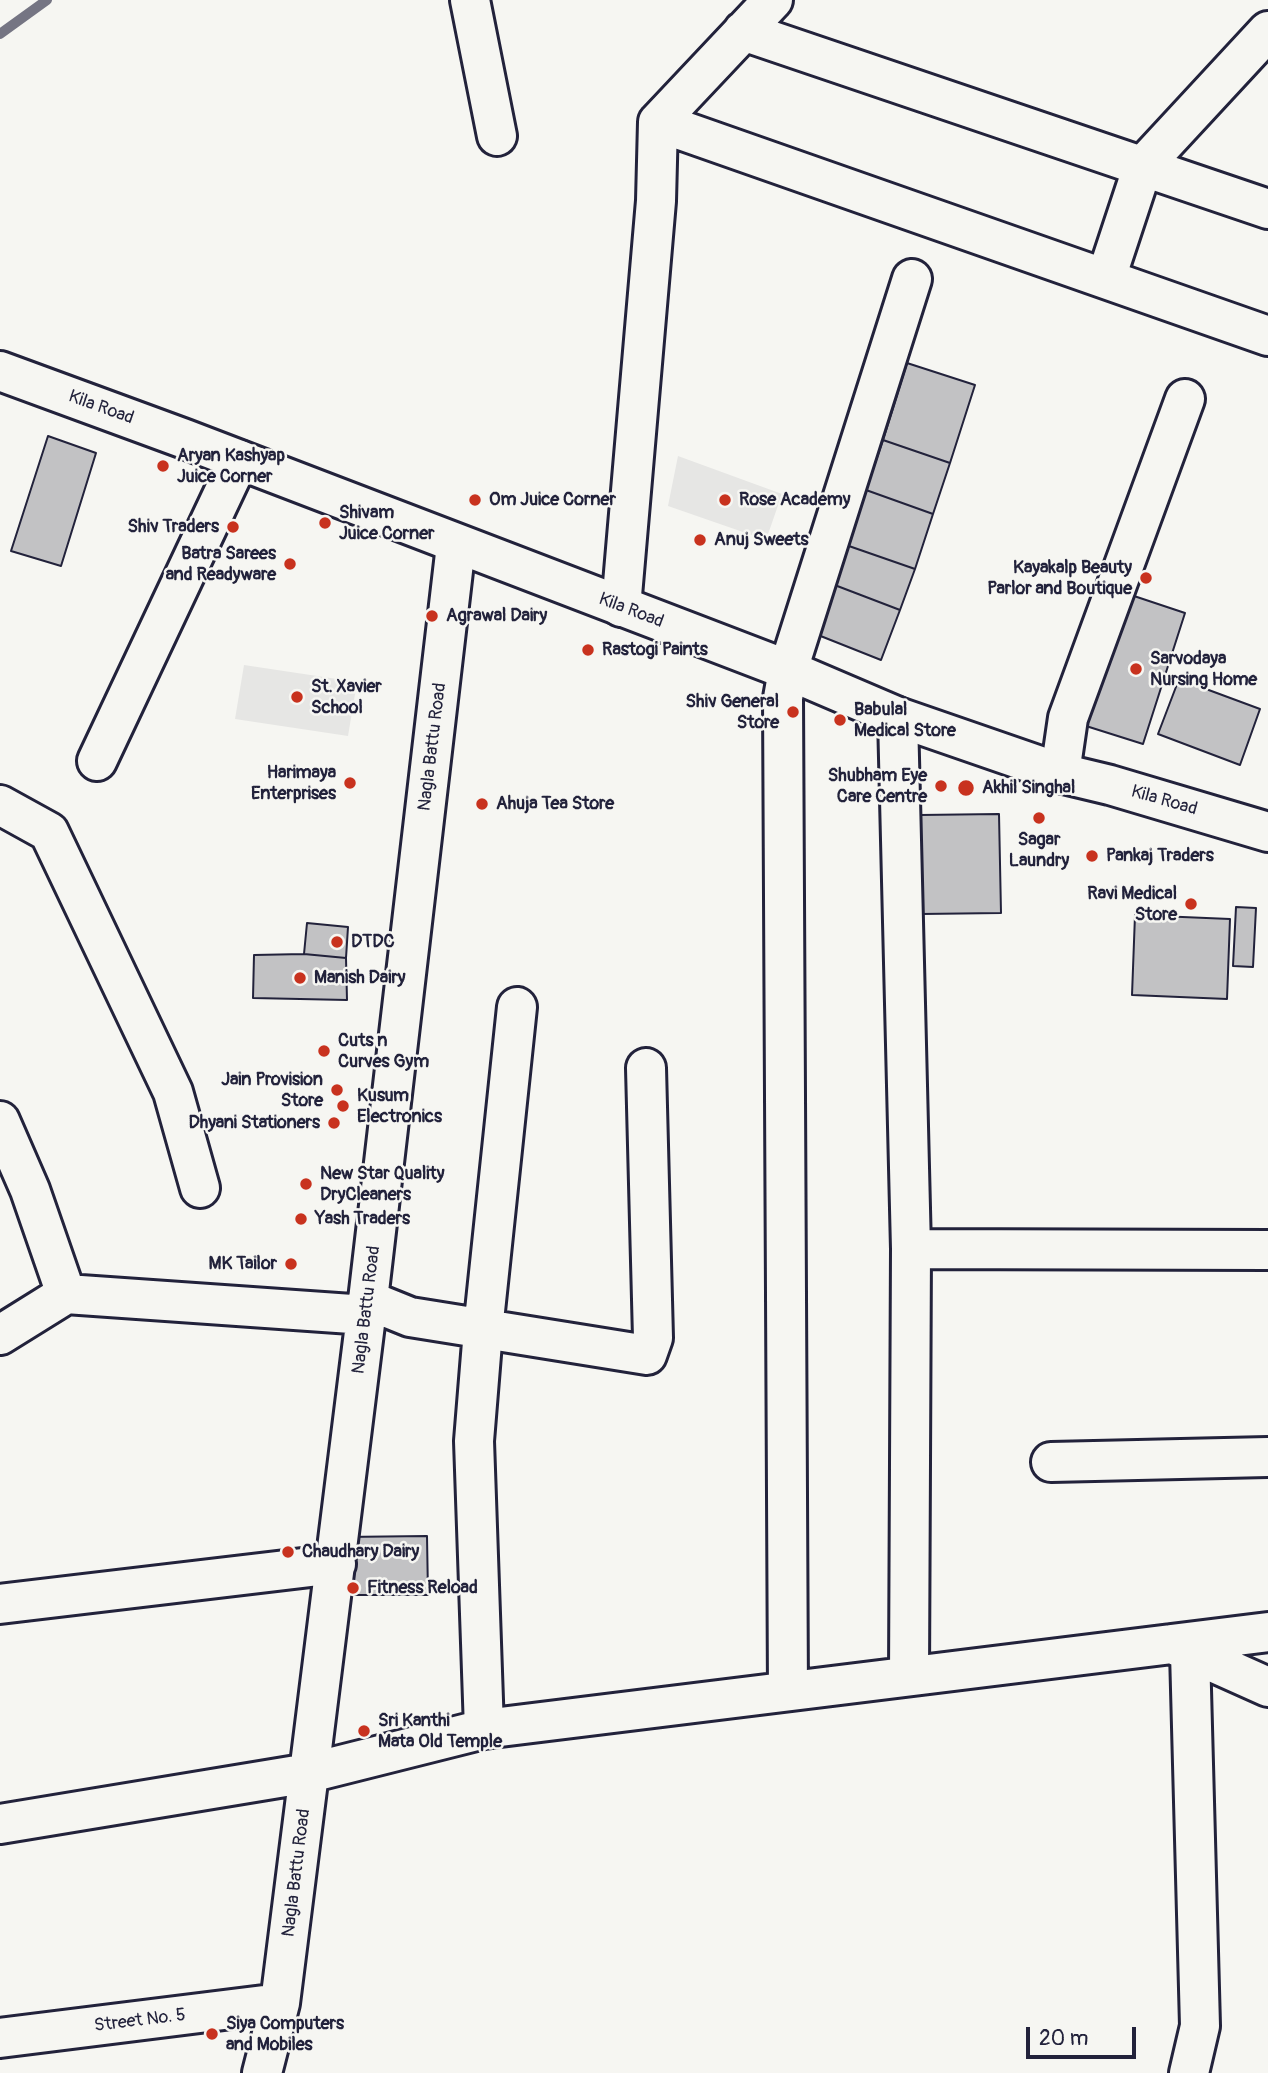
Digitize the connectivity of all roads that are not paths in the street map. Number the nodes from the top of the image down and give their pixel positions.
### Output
1 (470, 0) edge
2 (773, 0) edge
3 (743, 31) junction
4 (1268, 31) edge
5 (658, 122) junction
6 (497, 136) dead end
7 (1143, 166) junction
8 (1268, 209) edge
9 (1106, 278) junction
10 (912, 279) dead end
11 (1268, 335) edge
12 (0, 371) edge
13 (1185, 399) dead end
14 (239, 460) junction
15 (456, 545) junction
16 (621, 607) junction
17 (788, 670) junction
18 (898, 717) junction
19 (96, 761) dead end
20 (1060, 773) junction
21 (0, 805) edge
22 (1268, 832) edge
23 (517, 1007) dead end
24 (646, 1068) dead end
25 (5, 1146) edge
26 (200, 1188) dead end
27 (911, 1248) junction
28 (1268, 1250) edge
29 (66, 1294) junction
30 (367, 1308) junction
31 (483, 1330) junction
32 (0, 1335) edge
33 (1268, 1457) edge
34 (1051, 1462) dead end
35 (336, 1564) junction
36 (0, 1604) edge
37 (1268, 1632) edge
38 (1181, 1648) junction
39 (909, 1676) junction
40 (1268, 1687) edge
41 (788, 1691) junction
42 (484, 1728) junction
43 (309, 1773) junction
44 (0, 1824) edge
45 (280, 2003) junction
46 (0, 2038) edge
47 (262, 2073) edge
48 (1189, 2073) edge

1 - 6 street
2 - 3 street
3 - 5 street
3 - 7 street
4 - 7 street
5 - 9 street
5 - 16 street
7 - 8 street
7 - 9 street
9 - 11 street
10 - 17 street
12 - 14 street, Kila Road
13 - 20 street
14 - 15 street, Kila Road
14 - 19 street
15 - 16 street, Kila Road
15 - 30 street, Nagla Battu Road
16 - 17 street, Kila Road
17 - 18 street, Kila Road
17 - 41 street
18 - 20 street, Kila Road
18 - 27 street
20 - 22 street, Kila Road
21 - 26 street
23 - 31 street
24 - 31 street
25 - 29 street
27 - 28 street
27 - 39 street
29 - 30 street
29 - 32 street
30 - 31 street
30 - 35 street, Nagla Battu Road
31 - 42 street
33 - 34 street
35 - 36 street
35 - 43 street, Nagla Battu Road
37 - 38 street
38 - 39 street
38 - 40 street
38 - 48 street
39 - 41 street
41 - 42 street
42 - 43 street
43 - 44 street
43 - 45 street, Nagla Battu Road
45 - 46 street, Street No. 5
45 - 47 street, Nagla Battu Road

